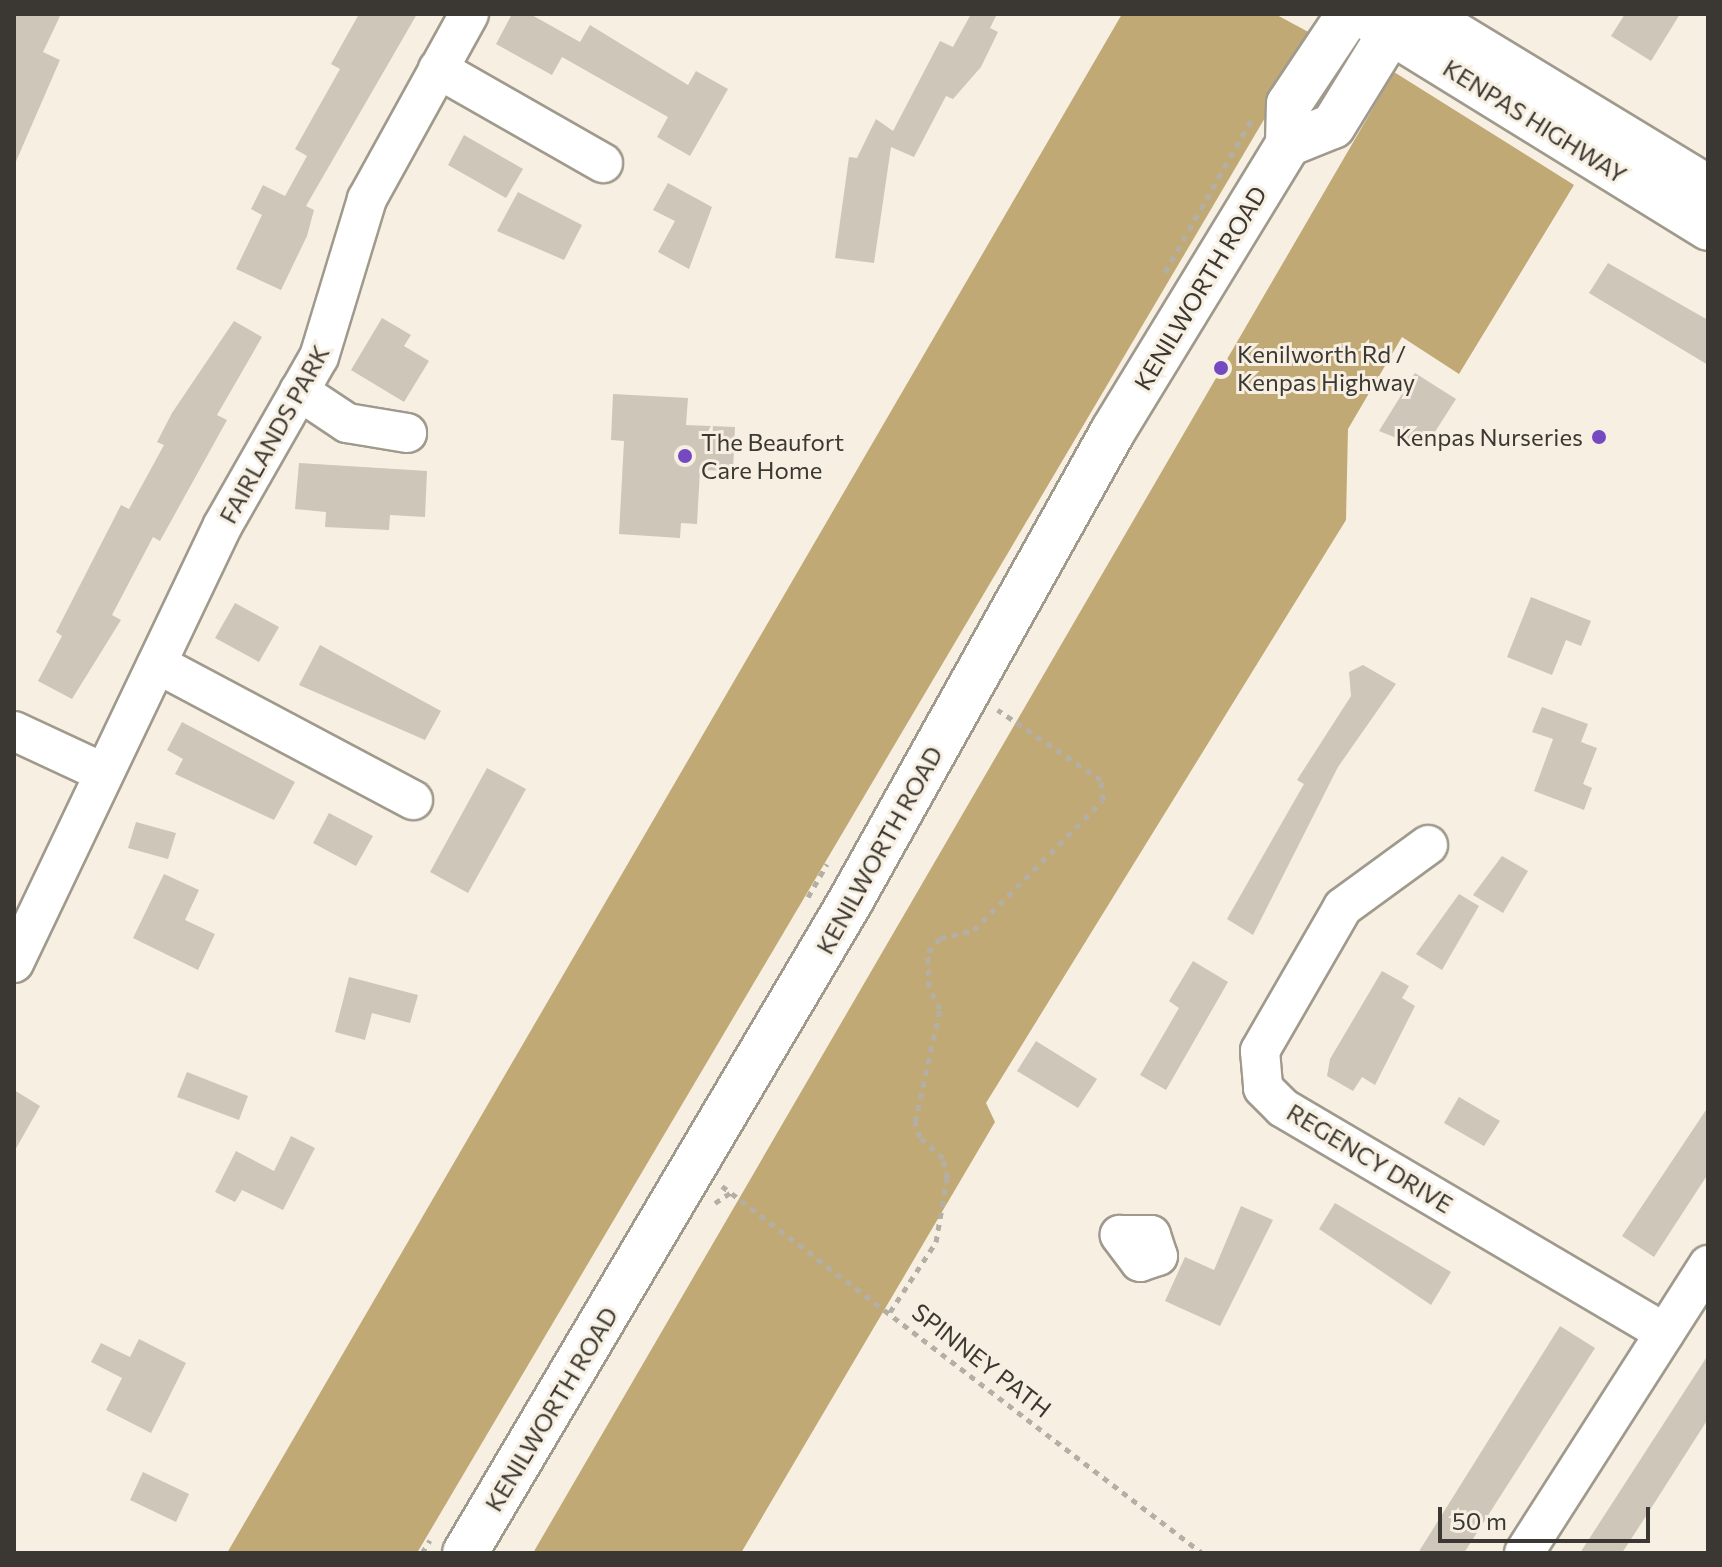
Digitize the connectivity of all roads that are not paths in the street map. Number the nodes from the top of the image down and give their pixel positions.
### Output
1 (469, 14) edge
2 (1349, 14) edge
3 (1394, 18) edge
4 (438, 69) junction
5 (1288, 144) junction
6 (603, 163) dead end
7 (1708, 188) edge
8 (1708, 228) edge
9 (299, 391) junction
10 (407, 433) dead end
11 (157, 664) junction
12 (14, 731) edge
13 (104, 773) junction
14 (413, 800) dead end
15 (1428, 845) dead end
16 (14, 963) edge
17 (1708, 1265) edge
18 (1665, 1333) junction
19 (465, 1553) edge
20 (1524, 1553) edge

1 - 4 street, FAIRLANDS PARK
2 - 5 main road, KENILWORTH ROAD
3 - 5 main road
3 - 7 main road, KENPAS HIGHWAY
3 - 8 main road, KENPAS HIGHWAY
4 - 6 street
4 - 9 street, FAIRLANDS PARK
5 - 19 main road, KENILWORTH ROAD
9 - 10 street
9 - 11 street, FAIRLANDS PARK
11 - 13 street, FAIRLANDS PARK
11 - 14 street
12 - 13 street
13 - 16 street, FAIRLANDS PARK
15 - 18 street, REGENCY DRIVE
17 - 18 street
18 - 20 street

